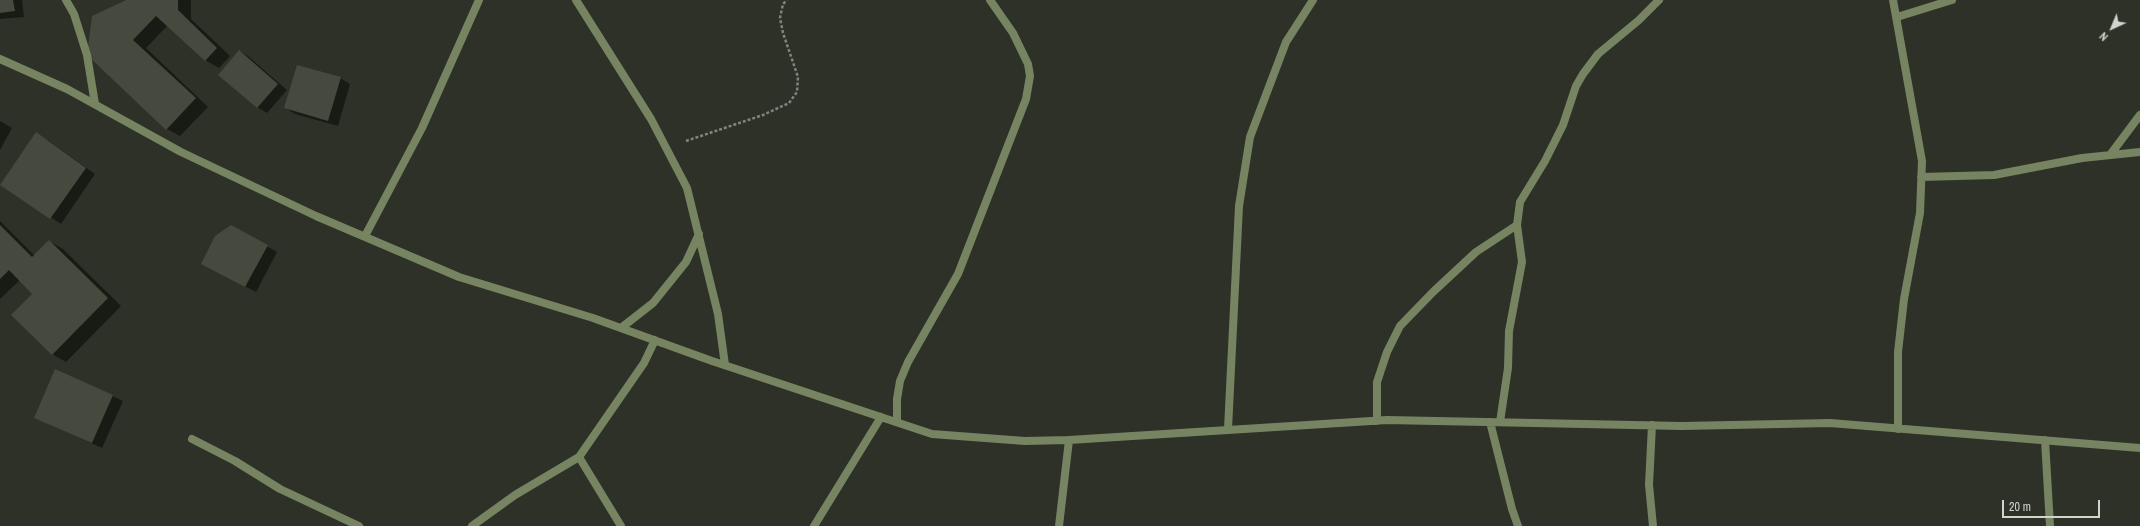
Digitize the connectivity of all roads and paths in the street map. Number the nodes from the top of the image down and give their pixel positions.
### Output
1 (66, 0) edge
2 (479, 0) edge
3 (576, 0) edge
4 (787, 0) edge
5 (990, 0) edge
6 (1313, 0) edge
7 (1658, 0) edge
8 (1893, 0) edge
9 (1952, 0) edge
10 (1897, 17) junction
11 (0, 59) edge
12 (95, 104) junction
13 (2140, 115) edge
14 (667, 149) junction
15 (2140, 152) edge
16 (2110, 155) junction
17 (1921, 177) junction
18 (1517, 225) junction
19 (699, 234) junction
20 (364, 236) junction
21 (621, 328) junction
22 (655, 340) junction
23 (724, 365) junction
24 (881, 417) junction
25 (1377, 421) junction
26 (897, 422) junction
27 (1490, 422) junction
28 (1500, 422) junction
29 (1652, 425) junction
30 (1228, 429) junction
31 (1898, 429) junction
32 (192, 439) dead end
33 (1069, 440) junction
34 (2045, 440) junction
35 (2140, 448) edge
36 (579, 457) junction
37 (359, 526) edge
38 (472, 526) edge
39 (621, 526) edge
40 (814, 526) edge
41 (1059, 526) edge
42 (1518, 526) edge
43 (1653, 526) edge
44 (2050, 526) edge

1 - 12 street
2 - 20 street
3 - 14 street
4 - 14 path
5 - 26 street
6 - 30 street
7 - 18 street
8 - 10 street
9 - 10 street
10 - 17 street
11 - 12 street
12 - 20 street
13 - 16 street
14 - 19 street
15 - 16 street
16 - 17 street
17 - 31 street
18 - 25 street
18 - 28 street
19 - 21 street
19 - 23 street
20 - 21 street
21 - 22 street
22 - 23 street
22 - 36 street
23 - 24 street
24 - 26 street
24 - 40 street
25 - 27 street
25 - 30 street
26 - 33 street
27 - 28 street
27 - 42 street
28 - 29 street
29 - 31 street
29 - 43 street
30 - 33 street
31 - 34 street
32 - 37 street
33 - 41 street
34 - 35 street
34 - 44 street
36 - 38 street
36 - 39 street

